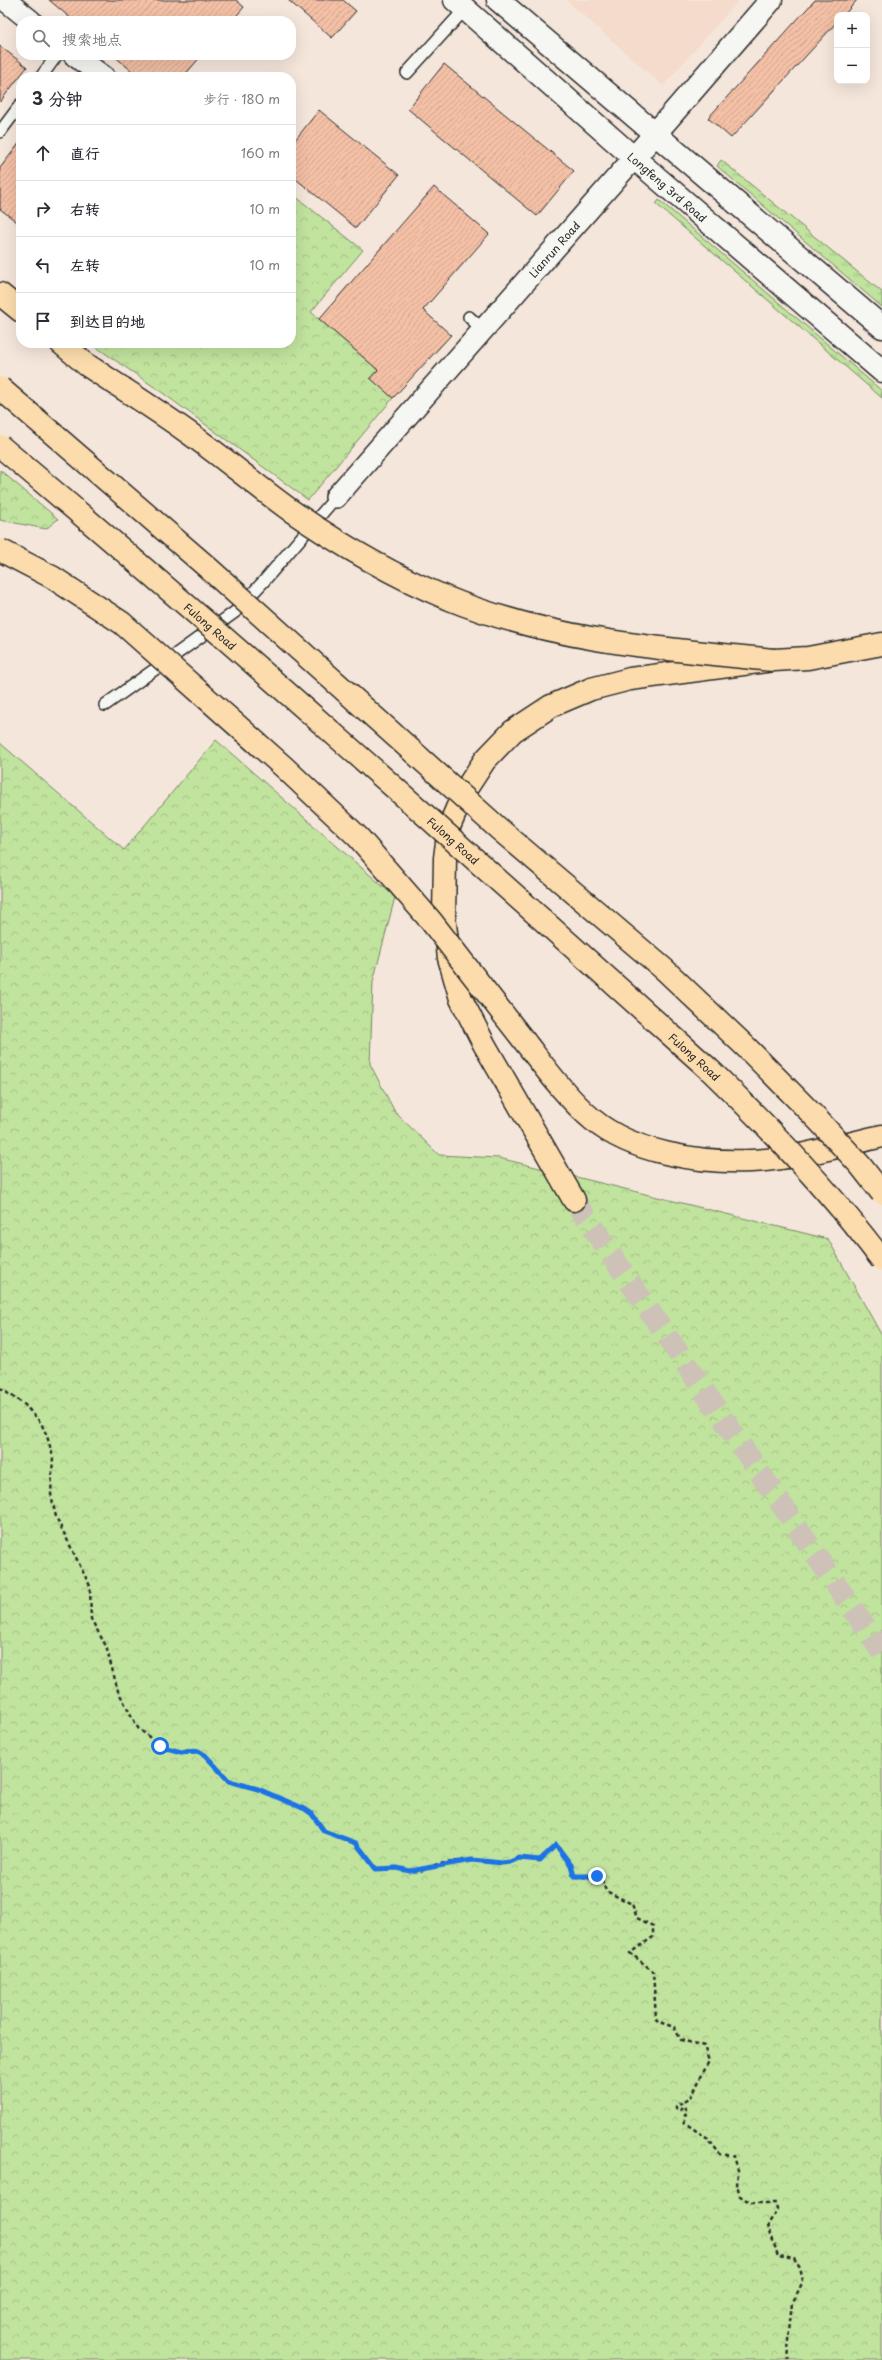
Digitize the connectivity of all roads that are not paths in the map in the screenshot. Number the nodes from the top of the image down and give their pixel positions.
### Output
1 (5, 0) edge
2 (498, 0) edge
3 (770, 0) edge
4 (460, 4) edge
5 (25, 16) edge
6 (53, 60) edge
7 (81, 60) edge
8 (45, 72) edge
9 (97, 72) edge
10 (407, 73) dead end
11 (16, 111) edge
12 (0, 132) edge
13 (656, 133) junction
14 (634, 158) junction
15 (0, 294) edge
16 (16, 307) edge
17 (882, 327) edge
18 (67, 348) edge
19 (882, 371) edge
20 (0, 388) edge
21 (0, 446) edge
22 (336, 497) joint
23 (0, 550) edge
24 (882, 644) edge
25 (774, 660) junction
26 (105, 705) dead end
27 (882, 1136) edge
28 (882, 1193) edge
29 (574, 1200) tunnel mouth
30 (882, 1260) edge

1 - 5 street
2 - 13 main road
3 - 13 main road, Lianrun Road
4 - 10 lane
4 - 14 main road, Longfeng 3rd Road
6 - 8 lane
7 - 9 street
11 - 12 lane
13 - 14 main road, Lianrun Road
13 - 17 main road
14 - 19 main road, Longfeng 3rd Road
14 - 22 street, Lianrun Road
15 - 16 highway
18 - 25 highway, bridge
20 - 28 highway, bridge
21 - 30 highway, Fulong Road, bridge
22 - 26 lane
23 - 27 highway, bridge
24 - 25 highway
25 - 29 highway, bridge

